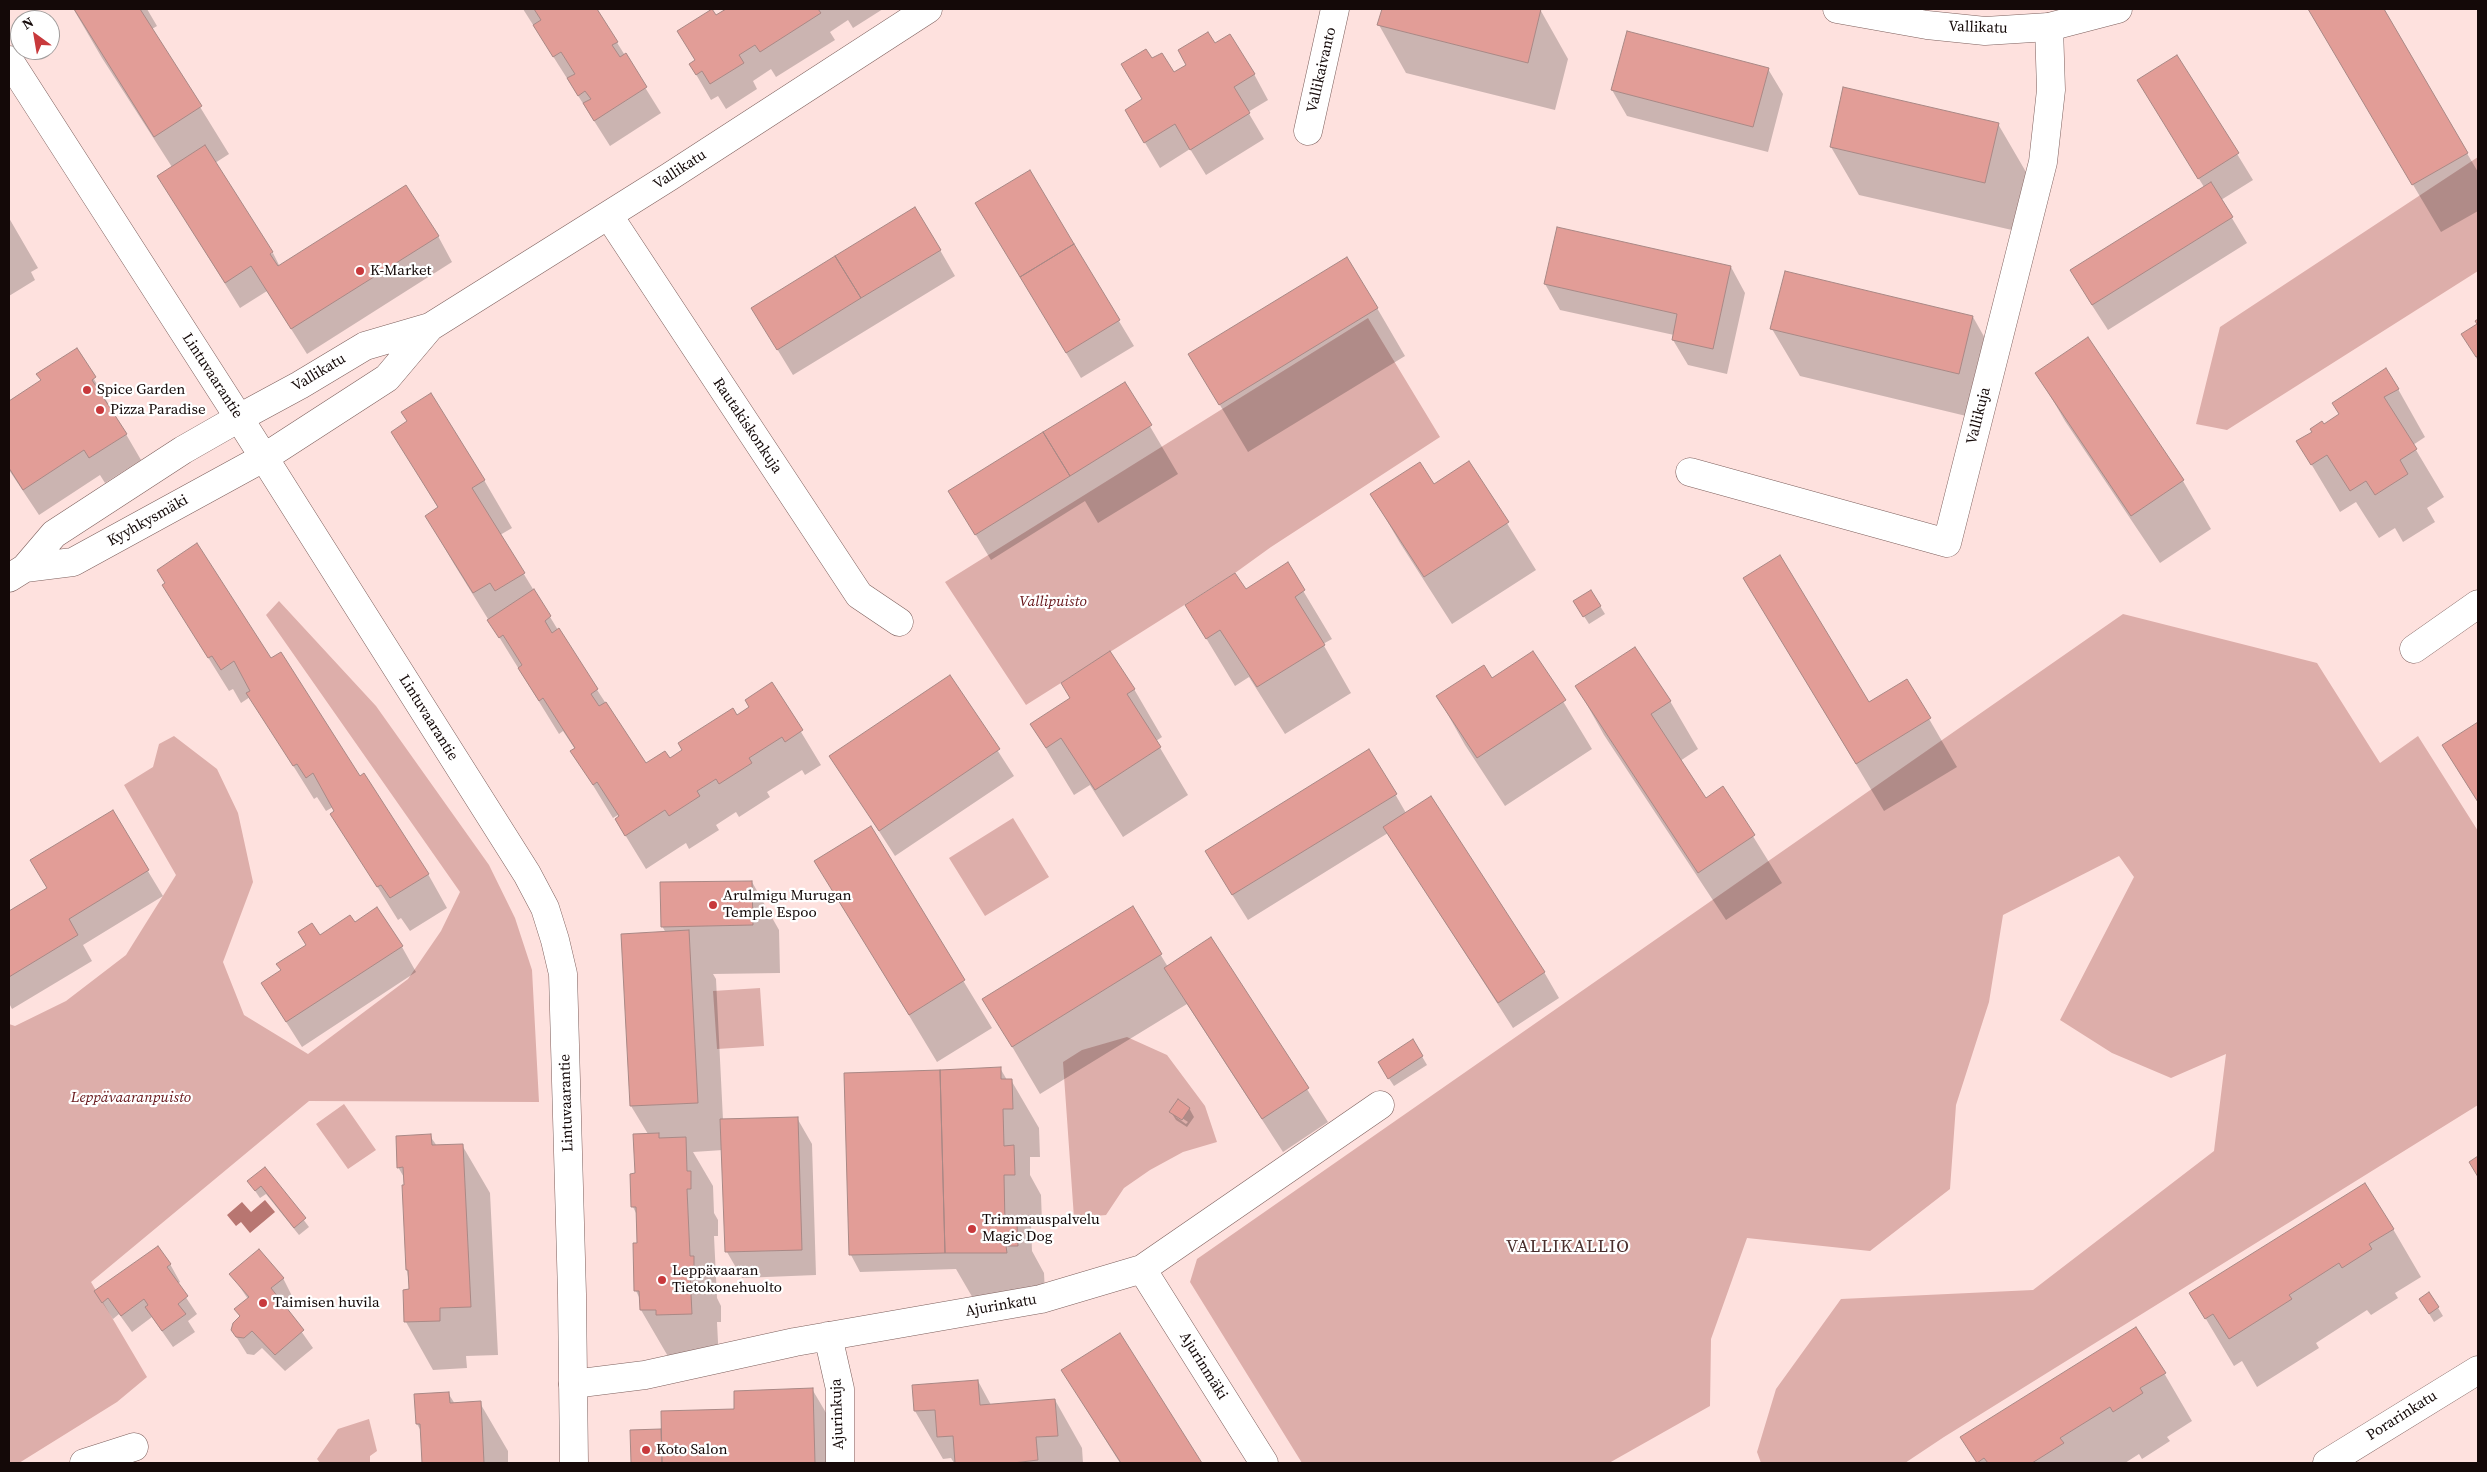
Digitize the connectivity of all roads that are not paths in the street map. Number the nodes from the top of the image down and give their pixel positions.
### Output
1 (928, 9) edge
2 (1336, 9) edge
3 (1837, 9) edge
4 (2118, 9) edge
5 (2049, 27) junction
6 (9, 60) edge
7 (1308, 131) dead end
8 (608, 216) junction
9 (430, 327) junction
10 (239, 418) junction
11 (265, 457) junction
12 (1690, 472) dead end
13 (17, 573) edge
14 (2478, 604) edge
15 (899, 622) dead end
16 (2414, 649) dead end
17 (1380, 1105) dead end
18 (1142, 1270) junction
19 (828, 1336) junction
20 (2478, 1370) edge
21 (573, 1384) junction
22 (134, 1447) dead end
23 (84, 1463) edge
24 (574, 1463) edge
25 (840, 1463) edge
26 (1264, 1463) edge
27 (2327, 1463) edge

1 - 8 street, Vallikatu
2 - 7 street, Vallikaivanto
3 - 5 street, Vallikatu
4 - 5 street, Vallikatu
5 - 12 street, Vallikuja
6 - 10 street, Lintuvaarantie
8 - 9 street, Vallikatu
8 - 15 street, Rautakiskonkuja
9 - 10 street, Vallikatu
9 - 11 street, Vallikatu
10 - 11 street, Lintuvaarantie
10 - 13 street, Kyyhkysmäki
11 - 13 street, Kyyhkysmäki
11 - 21 street, Lintuvaarantie
14 - 16 street
17 - 18 street, Ajurinkatu
18 - 19 street, Ajurinkatu
18 - 26 street, Ajurinmäki
19 - 21 street, Ajurinkatu
19 - 25 street, Ajurinkuja
20 - 27 street, Porarinkatu
21 - 24 street, Lintuvaarantie
22 - 23 street

